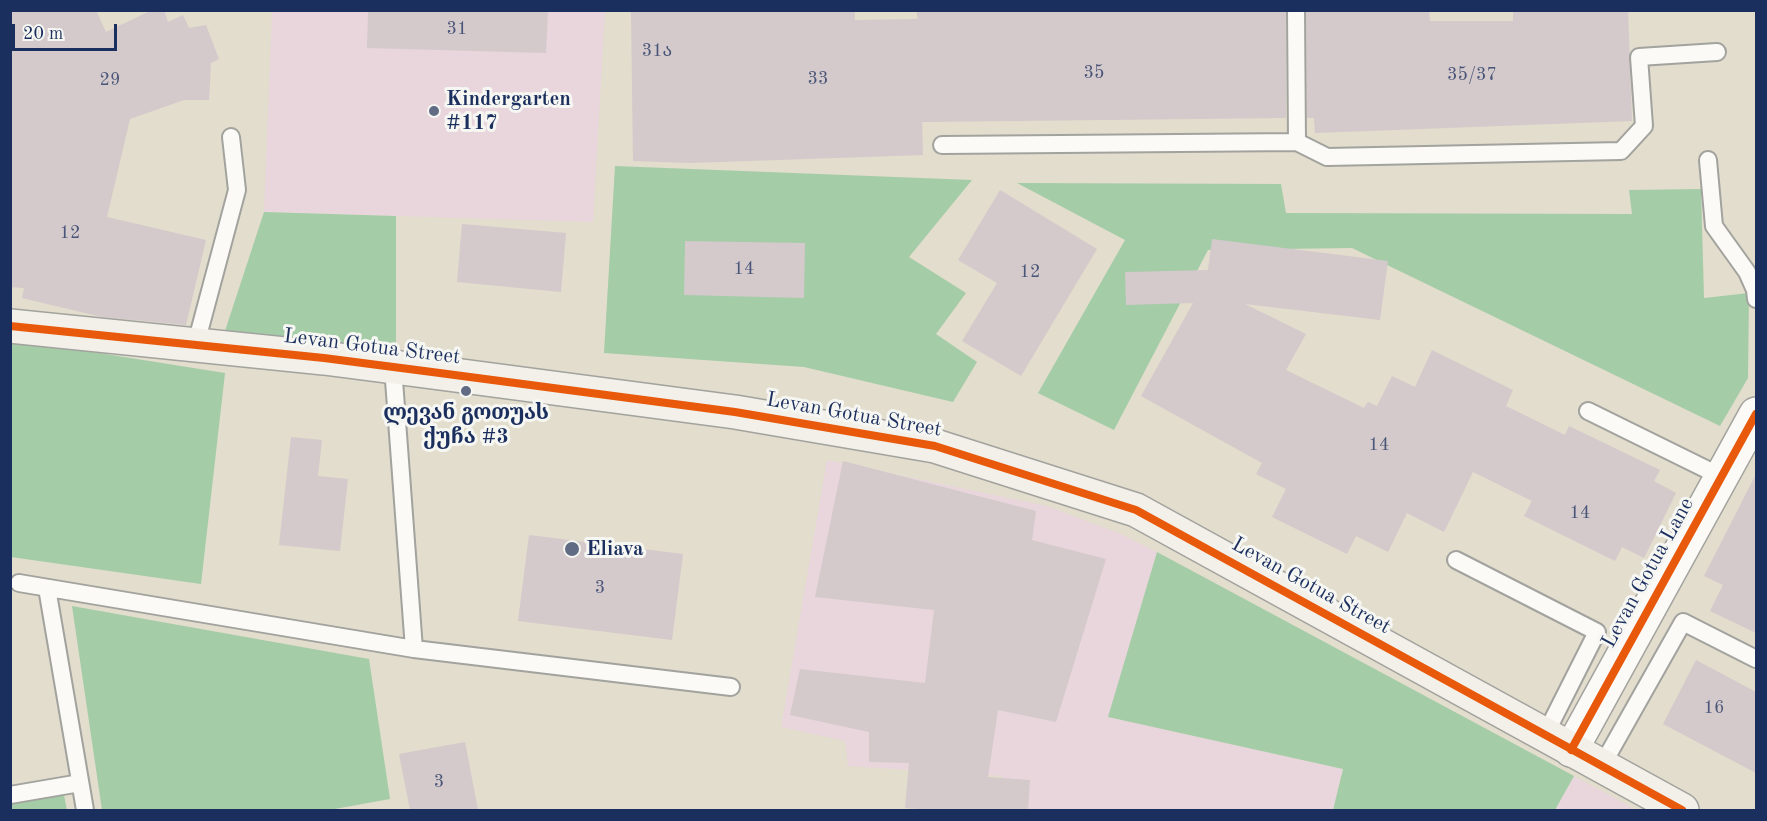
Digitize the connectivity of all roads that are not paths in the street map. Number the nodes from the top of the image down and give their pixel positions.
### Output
1 (1296, 10) edge
2 (1717, 52) dead end
3 (231, 137) dead end
4 (1297, 142) junction
5 (942, 145) dead end
6 (1708, 160) dead end
7 (1756, 299) edge
8 (10, 326) edge
9 (198, 345) junction
10 (393, 367) junction
11 (1588, 411) dead end
12 (1756, 414) edge
13 (1722, 477) junction
14 (1456, 560) dead end
15 (19, 583) dead end
16 (47, 588) junction
17 (414, 649) junction
18 (1756, 659) edge
19 (730, 687) dead end
20 (1558, 743) junction
21 (1609, 753) dead end
22 (80, 783) junction
23 (10, 795) edge
24 (85, 810) edge
25 (1682, 810) edge

1 - 4 lane
2 - 4 lane
3 - 9 lane
4 - 5 lane
6 - 7 lane
8 - 9 street, Levan Gotua Street
9 - 10 street, Levan Gotua Street
10 - 17 lane
10 - 20 street, Levan Gotua Street
11 - 13 lane
12 - 13 street, Levan Gotua Lane
13 - 20 street, Levan Gotua Lane
14 - 20 lane
15 - 16 lane
16 - 17 lane
16 - 22 lane
17 - 19 lane
18 - 21 lane
20 - 25 street, Levan Gotua Street
22 - 23 lane
22 - 24 lane

